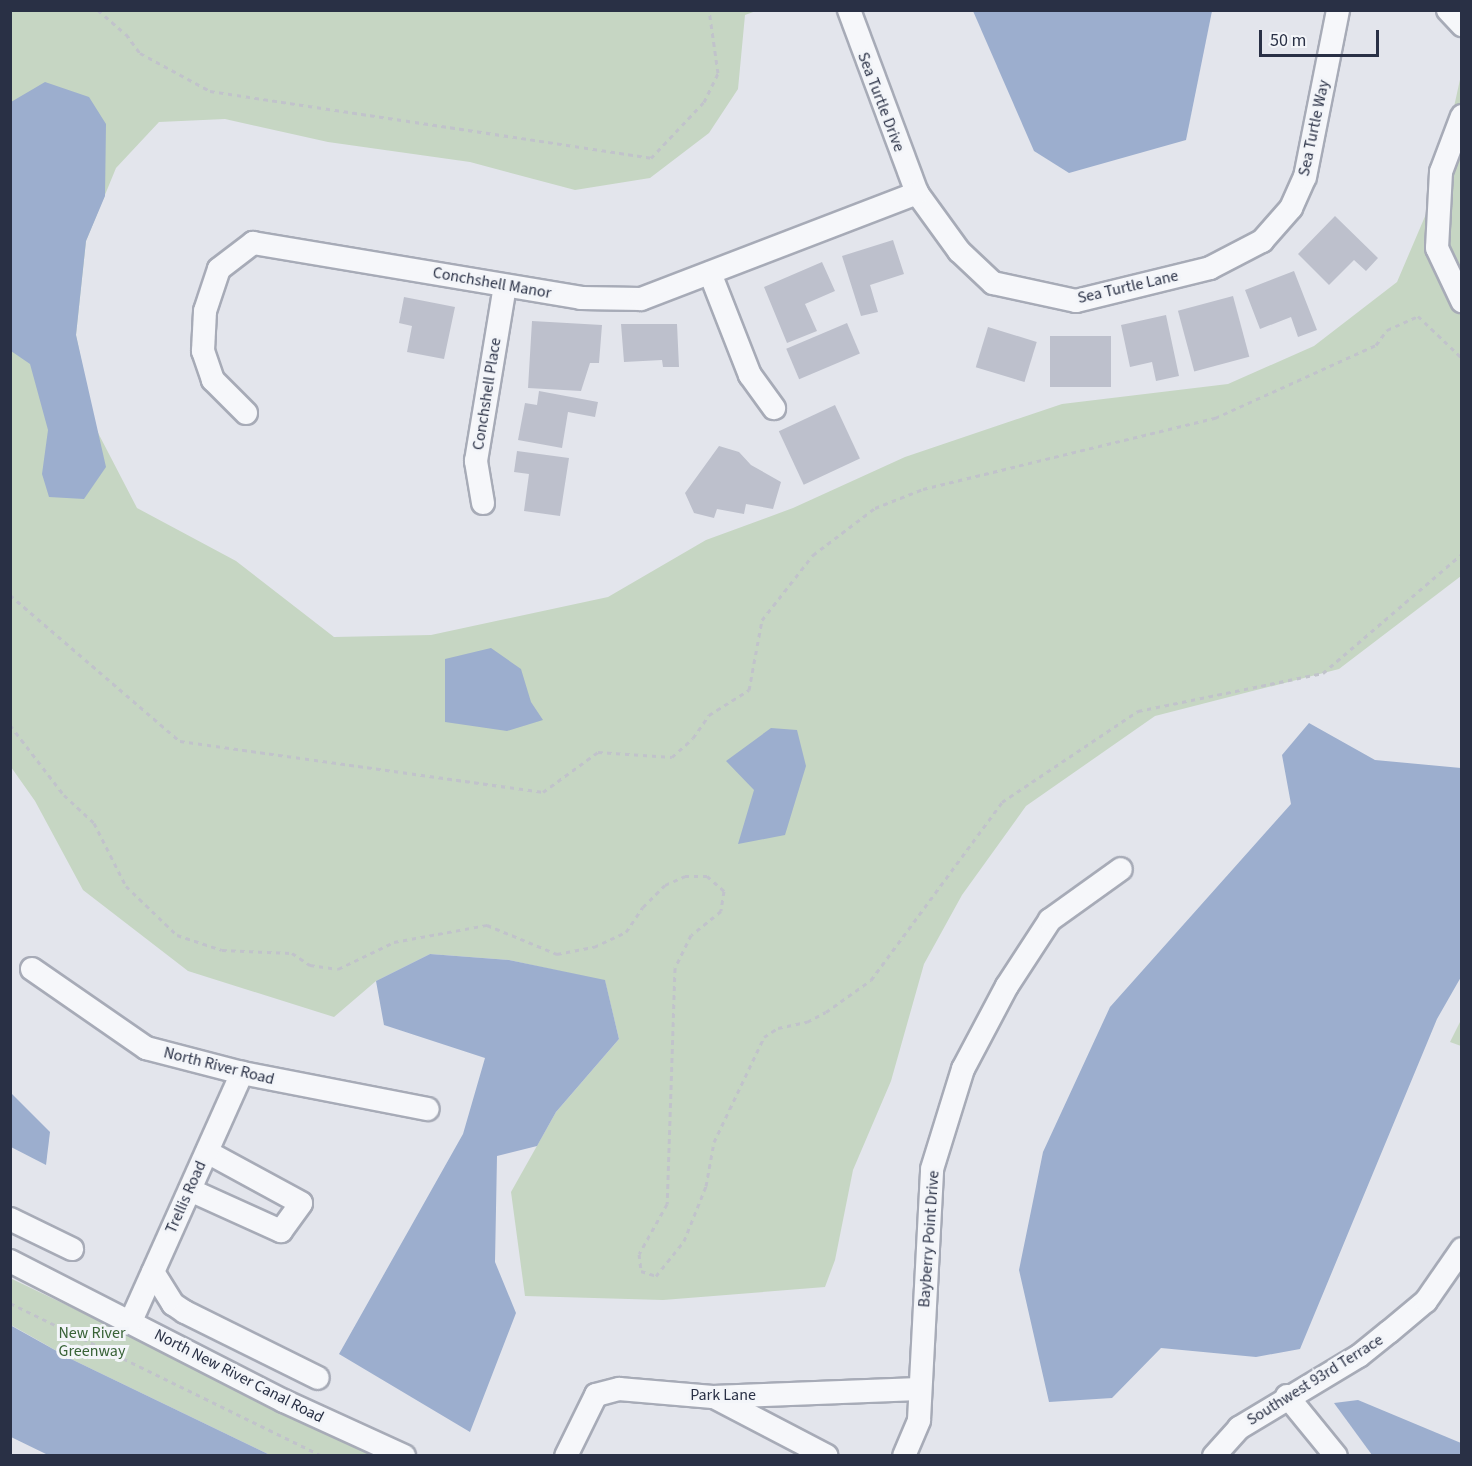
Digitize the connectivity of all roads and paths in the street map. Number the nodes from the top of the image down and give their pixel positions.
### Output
1 (98, 10) edge
2 (709, 10) edge
3 (849, 10) edge
4 (1338, 10) edge
5 (1448, 10) edge
6 (1461, 25) edge
7 (1461, 116) edge
8 (916, 193) junction
9 (1291, 208) joint
10 (710, 273) junction
11 (505, 286) junction
12 (1461, 302) edge
13 (1461, 358) edge
14 (774, 408) dead end
15 (246, 413) dead end
16 (483, 502) dead end
17 (1461, 554) edge
18 (10, 595) edge
19 (10, 724) edge
20 (1121, 868) dead end
21 (32, 969) dead end
22 (242, 1073) junction
23 (428, 1109) dead end
24 (207, 1152) junction
25 (190, 1190) junction
26 (10, 1219) edge
27 (1461, 1249) edge
28 (72, 1250) dead end
29 (10, 1262) edge
30 (153, 1272) junction
31 (10, 1303) edge
32 (131, 1321) junction
33 (318, 1378) dead end
34 (919, 1389) junction
35 (1287, 1396) junction
36 (713, 1397) junction
37 (322, 1455) edge
38 (404, 1455) edge
39 (566, 1455) edge
40 (828, 1455) edge
41 (904, 1455) edge
42 (1215, 1455) edge
43 (1336, 1455) edge

1 - 2 path
3 - 8 street, Sea Turtle Drive
4 - 9 street, Sea Turtle Way
5 - 6 street
7 - 12 street
8 - 9 street, Sea Turtle Lane
8 - 10 street, Conchshell Manor
10 - 11 street, Conchshell Manor
10 - 14 street
11 - 15 street, Conchshell Manor
11 - 16 street, Conchshell Place
13 - 18 path
17 - 19 path
20 - 34 street, Bayberry Point Drive
21 - 22 street, North River Road
22 - 23 street, North River Road
22 - 24 street, Trellis Road
24 - 25 street, Trellis Road
24 - 25 street
25 - 30 street, Trellis Road
26 - 28 street
27 - 35 street, Southwest 93rd Terrace
29 - 32 street, North New River Canal Road
30 - 32 street, Trellis Road
30 - 33 street
31 - 37 path
32 - 38 street, North New River Canal Road
34 - 36 street, Park Lane
34 - 41 street, Bayberry Point Drive
35 - 42 street, Southwest 93rd Terrace
35 - 43 street
36 - 39 street, Park Lane
36 - 40 street

